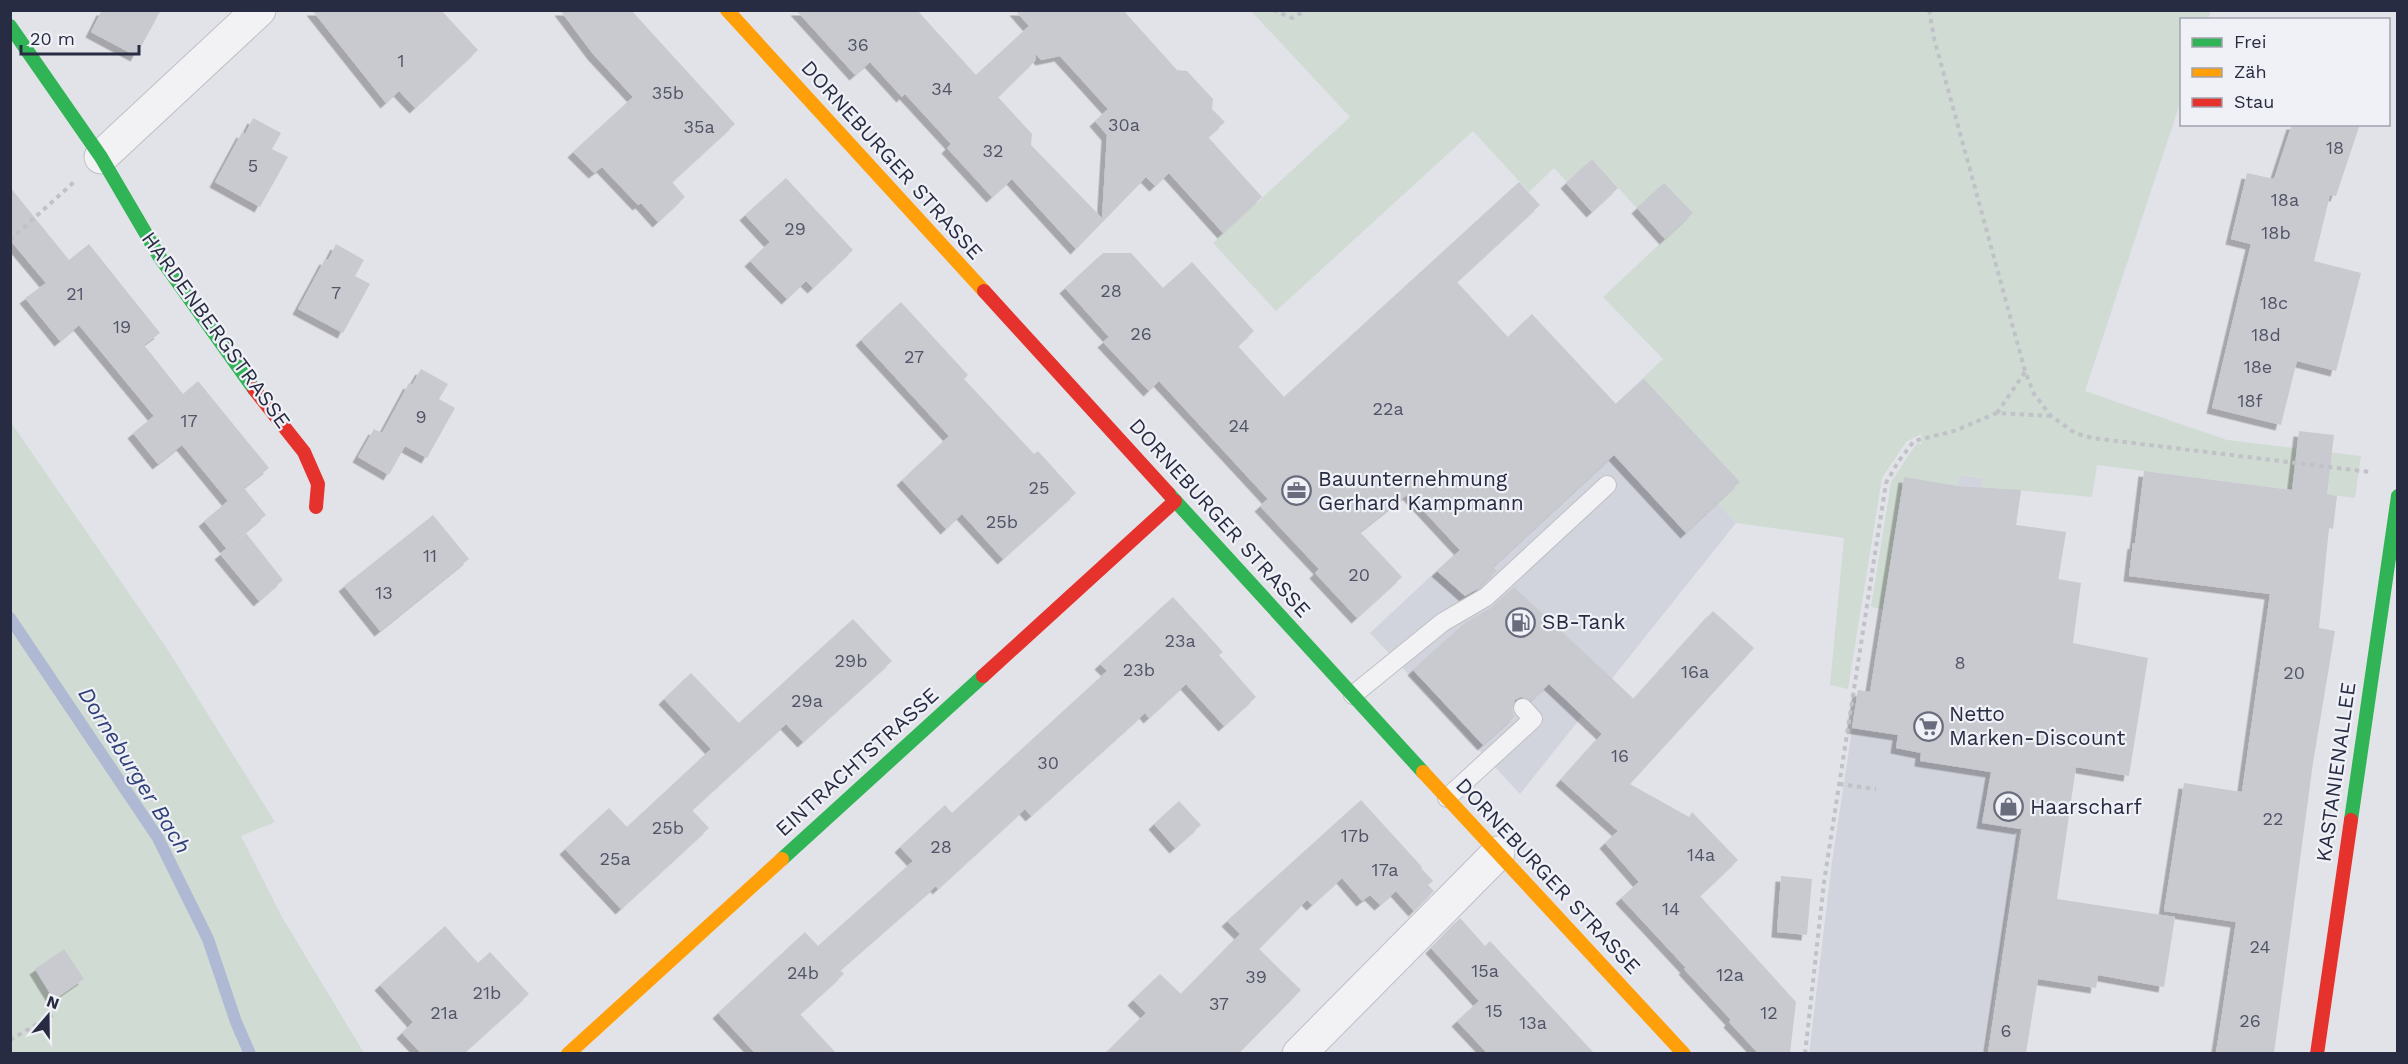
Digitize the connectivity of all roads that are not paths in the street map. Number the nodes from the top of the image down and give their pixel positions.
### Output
1 (259, 10) edge
2 (727, 10) edge
3 (10, 26) edge
4 (101, 157) junction
5 (1607, 485) dead end
6 (2397, 496) edge
7 (1175, 501) junction
8 (316, 507) dead end
9 (1353, 695) junction
10 (1523, 708) dead end
11 (1447, 798) junction
12 (1498, 853) junction
13 (568, 1053) edge
14 (1299, 1053) edge
15 (1684, 1053) edge
16 (2317, 1053) edge

1 - 4 street
2 - 7 street, DORNEBURGER STRASSE
3 - 4 street, HARDENBERGSTRASSE
4 - 8 street, HARDENBERGSTRASSE
5 - 9 lane
6 - 16 street, KASTANIENALLEE
7 - 9 street, DORNEBURGER STRASSE
7 - 13 street, EINTRACHTSTRASSE
9 - 11 street, DORNEBURGER STRASSE
10 - 11 lane
11 - 12 street, DORNEBURGER STRASSE
12 - 14 street
12 - 15 street, DORNEBURGER STRASSE

